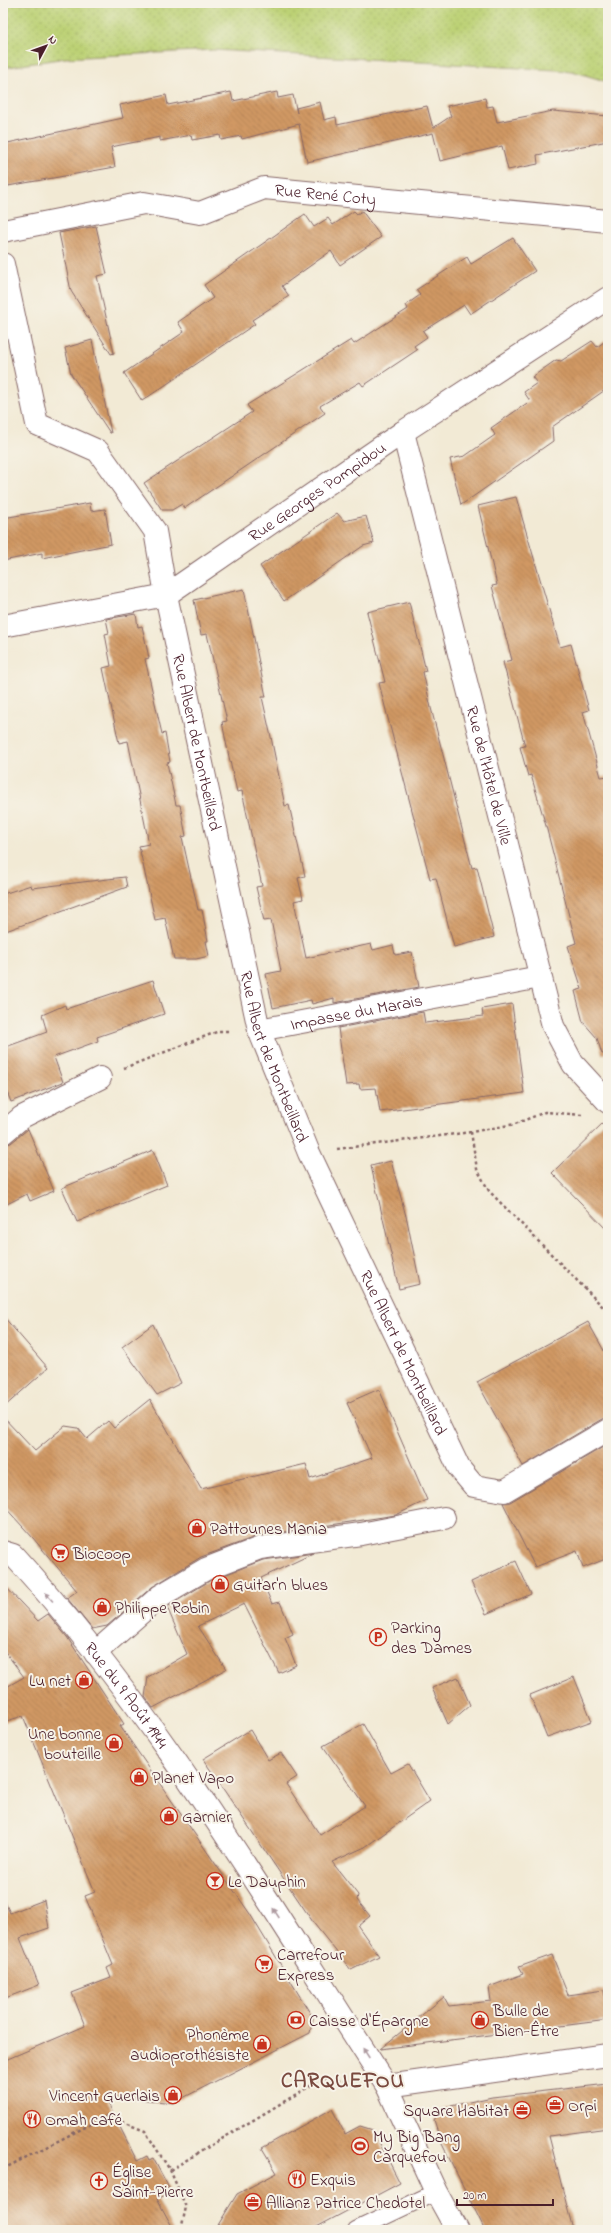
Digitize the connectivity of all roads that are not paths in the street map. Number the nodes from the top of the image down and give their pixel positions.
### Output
1 (608, 221) edge
2 (3, 231) edge
3 (3, 264) edge
4 (608, 298) edge
5 (403, 432) junction
6 (166, 595) junction
7 (3, 626) edge
8 (540, 977) junction
9 (259, 1030) junction
10 (100, 1078) road end
11 (608, 1102) edge
12 (3, 1133) edge
13 (608, 1430) edge
14 (444, 1518) dead end
15 (8, 1554) edge
16 (95, 1652) junction
17 (608, 2056) edge
18 (387, 2086) junction
19 (436, 2192) junction
20 (455, 2229) edge
21 (356, 2230) edge

1 - 2 street, Rue René Coty
3 - 6 street
4 - 5 street, Rue Georges Pompidou
5 - 6 street, Rue Georges Pompidou
5 - 8 street, Rue de l'Hôtel de Ville
6 - 7 street, Rue Georges Pompidou
6 - 9 street, Rue Albert de Montbeillard
8 - 9 street, Impasse du Marais
8 - 11 street, Rue de l'Hôtel de Ville
9 - 13 street, Rue Albert de Montbeillard
10 - 12 street
14 - 16 street
16 -> 15 street, Rue du 9 Août 1944
18 -> 16 street, Rue du 9 Août 1944
17 - 18 street
18 - 19 street, Rue du 9 Août 1944
19 - 20 street, Rue du 9 Août 1944
19 - 21 lane

